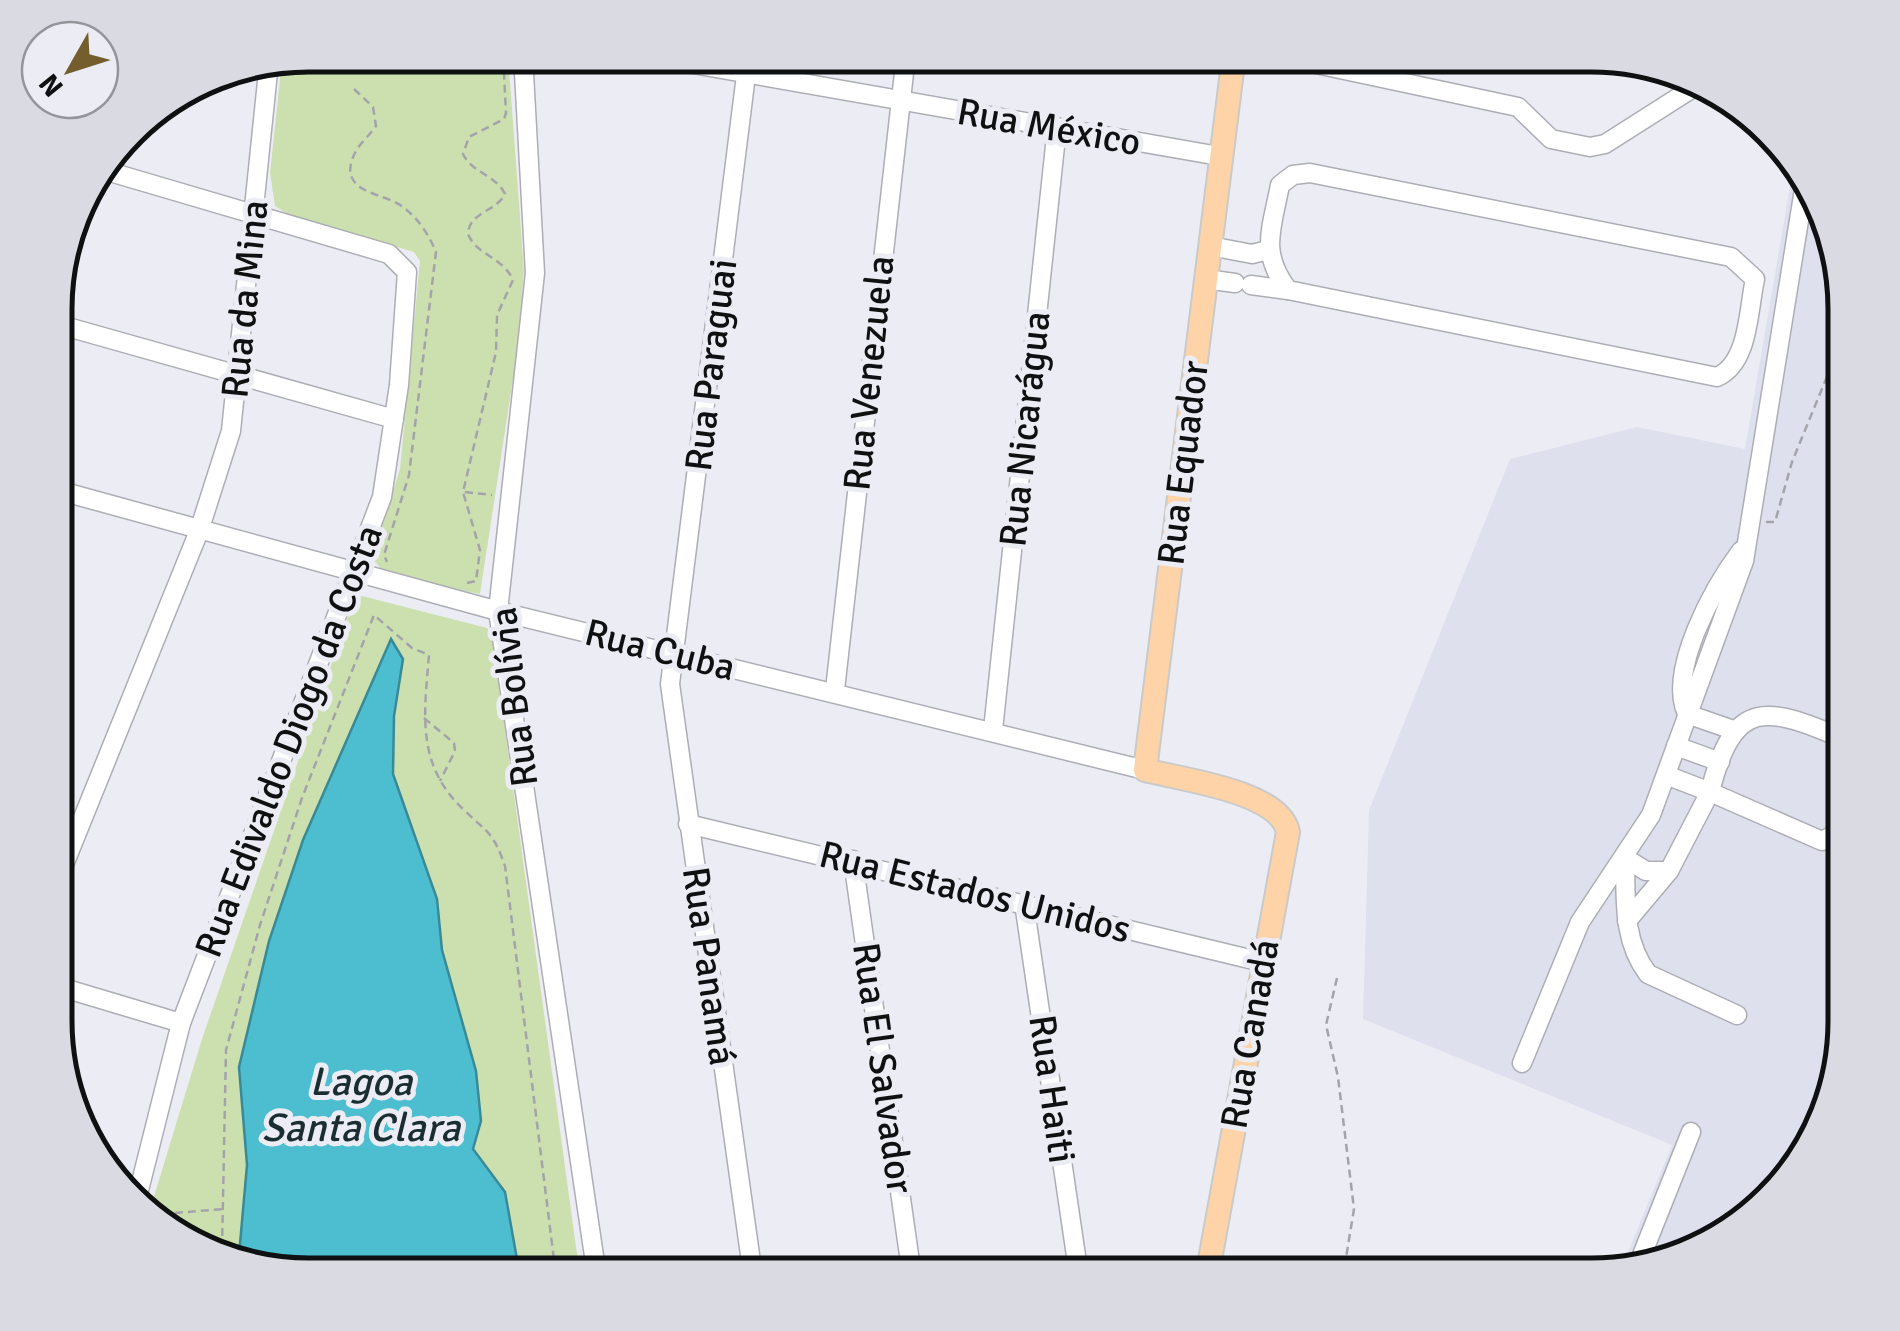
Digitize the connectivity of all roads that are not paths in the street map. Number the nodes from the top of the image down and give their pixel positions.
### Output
1 (524, 72) edge
2 (737, 72) edge
3 (903, 72) edge
4 (1232, 73) edge
5 (1354, 73) edge
6 (746, 74) junction
7 (268, 76) edge
8 (1688, 94) edge
9 (899, 102) junction
10 (1057, 127) junction
11 (1220, 156) junction
12 (115, 174) edge
13 (1801, 203) edge
14 (254, 214) junction
15 (1210, 246) junction
16 (1268, 250) junction
17 (1205, 279) junction
18 (1288, 290) junction
19 (72, 328) edge
20 (240, 374) junction
21 (394, 419) junction
22 (72, 494) edge
23 (199, 531) junction
24 (352, 572) junction
25 (498, 611) junction
26 (675, 656) junction
27 (834, 690) junction
28 (1687, 714) junction
29 (993, 730) junction
30 (1736, 731) junction
31 (1827, 732) edge
32 (1676, 746) junction
33 (1720, 762) junction
34 (1146, 770) junction
35 (1666, 775) junction
36 (1710, 792) junction
37 (1266, 802) joint
38 (688, 824) junction
39 (1827, 839) edge
40 (73, 843) edge
41 (1624, 858) junction
42 (853, 860) junction
43 (1669, 871) junction
44 (1024, 903) junction
45 (1628, 921) junction
46 (1262, 962) junction
47 (73, 991) edge
48 (1736, 1015) dead end
49 (181, 1023) junction
50 (1522, 1063) dead end
51 (1691, 1132) dead end
52 (140, 1187) edge
53 (1643, 1252) edge
54 (593, 1258) edge
55 (750, 1258) edge
56 (909, 1258) edge
57 (1076, 1258) edge
58 (1210, 1258) edge

1 - 25 street, Rua Bolívia
2 - 6 street, Rua México
3 - 9 street, Rua Venezuela
4 - 11 main road, Rua Equador
5 - 8 street
6 - 9 street, Rua México
6 - 26 street, Rua Paraguai
7 - 14 street, Rua da Mina
9 - 10 street, Rua México
9 - 27 street, Rua Venezuela
10 - 11 street, Rua México
10 - 29 street, Rua Nicarágua
11 - 15 main road, Rua Equador
12 - 14 street
13 - 28 street
14 - 20 street, Rua da Mina
14 - 21 street, Rua Edivaldo Diogo da Costa
15 - 16 street
15 - 17 main road, Rua Equador
16 - 18 street
16 - 18 street
17 - 18 street
17 - 34 main road, Rua Equador
19 - 20 street
20 - 21 street
20 - 23 street, Rua da Mina
21 - 24 street, Rua Edivaldo Diogo da Costa
22 - 23 street, Rua Cuba
23 - 24 street, Rua Cuba
23 - 40 street, Rua da Mina
24 - 25 street, Rua Cuba
24 - 49 street, Rua Edivaldo Diogo da Costa
25 - 26 street, Rua Cuba
25 - 54 street, Rua Bolívia
26 - 27 street, Rua Cuba
26 - 38 street, Rua Panamá
27 - 29 street, Rua Cuba
28 - 30 street
28 - 32 street
29 - 34 street, Rua Cuba
30 - 31 street
30 - 33 street
32 - 33 street
32 - 35 street
33 - 36 street
34 - 37 main road, Rua Cuba
35 - 36 street
35 - 41 street
36 - 39 street
36 - 43 street
37 - 46 main road, Rua Canadá
38 - 42 street, Rua Estados Unidos
38 - 55 street, Rua Panamá
41 - 43 street
41 - 45 street
41 - 50 street
42 - 44 street, Rua Estados Unidos
42 - 56 street, Rua El Salvador
43 - 45 street
44 - 46 street, Rua Estados Unidos
44 - 57 street, Rua Haiti
45 - 48 street
46 - 58 main road, Rua Canadá
47 - 49 street
49 - 52 street, Rua Edivaldo Diogo da Costa
51 - 53 street

